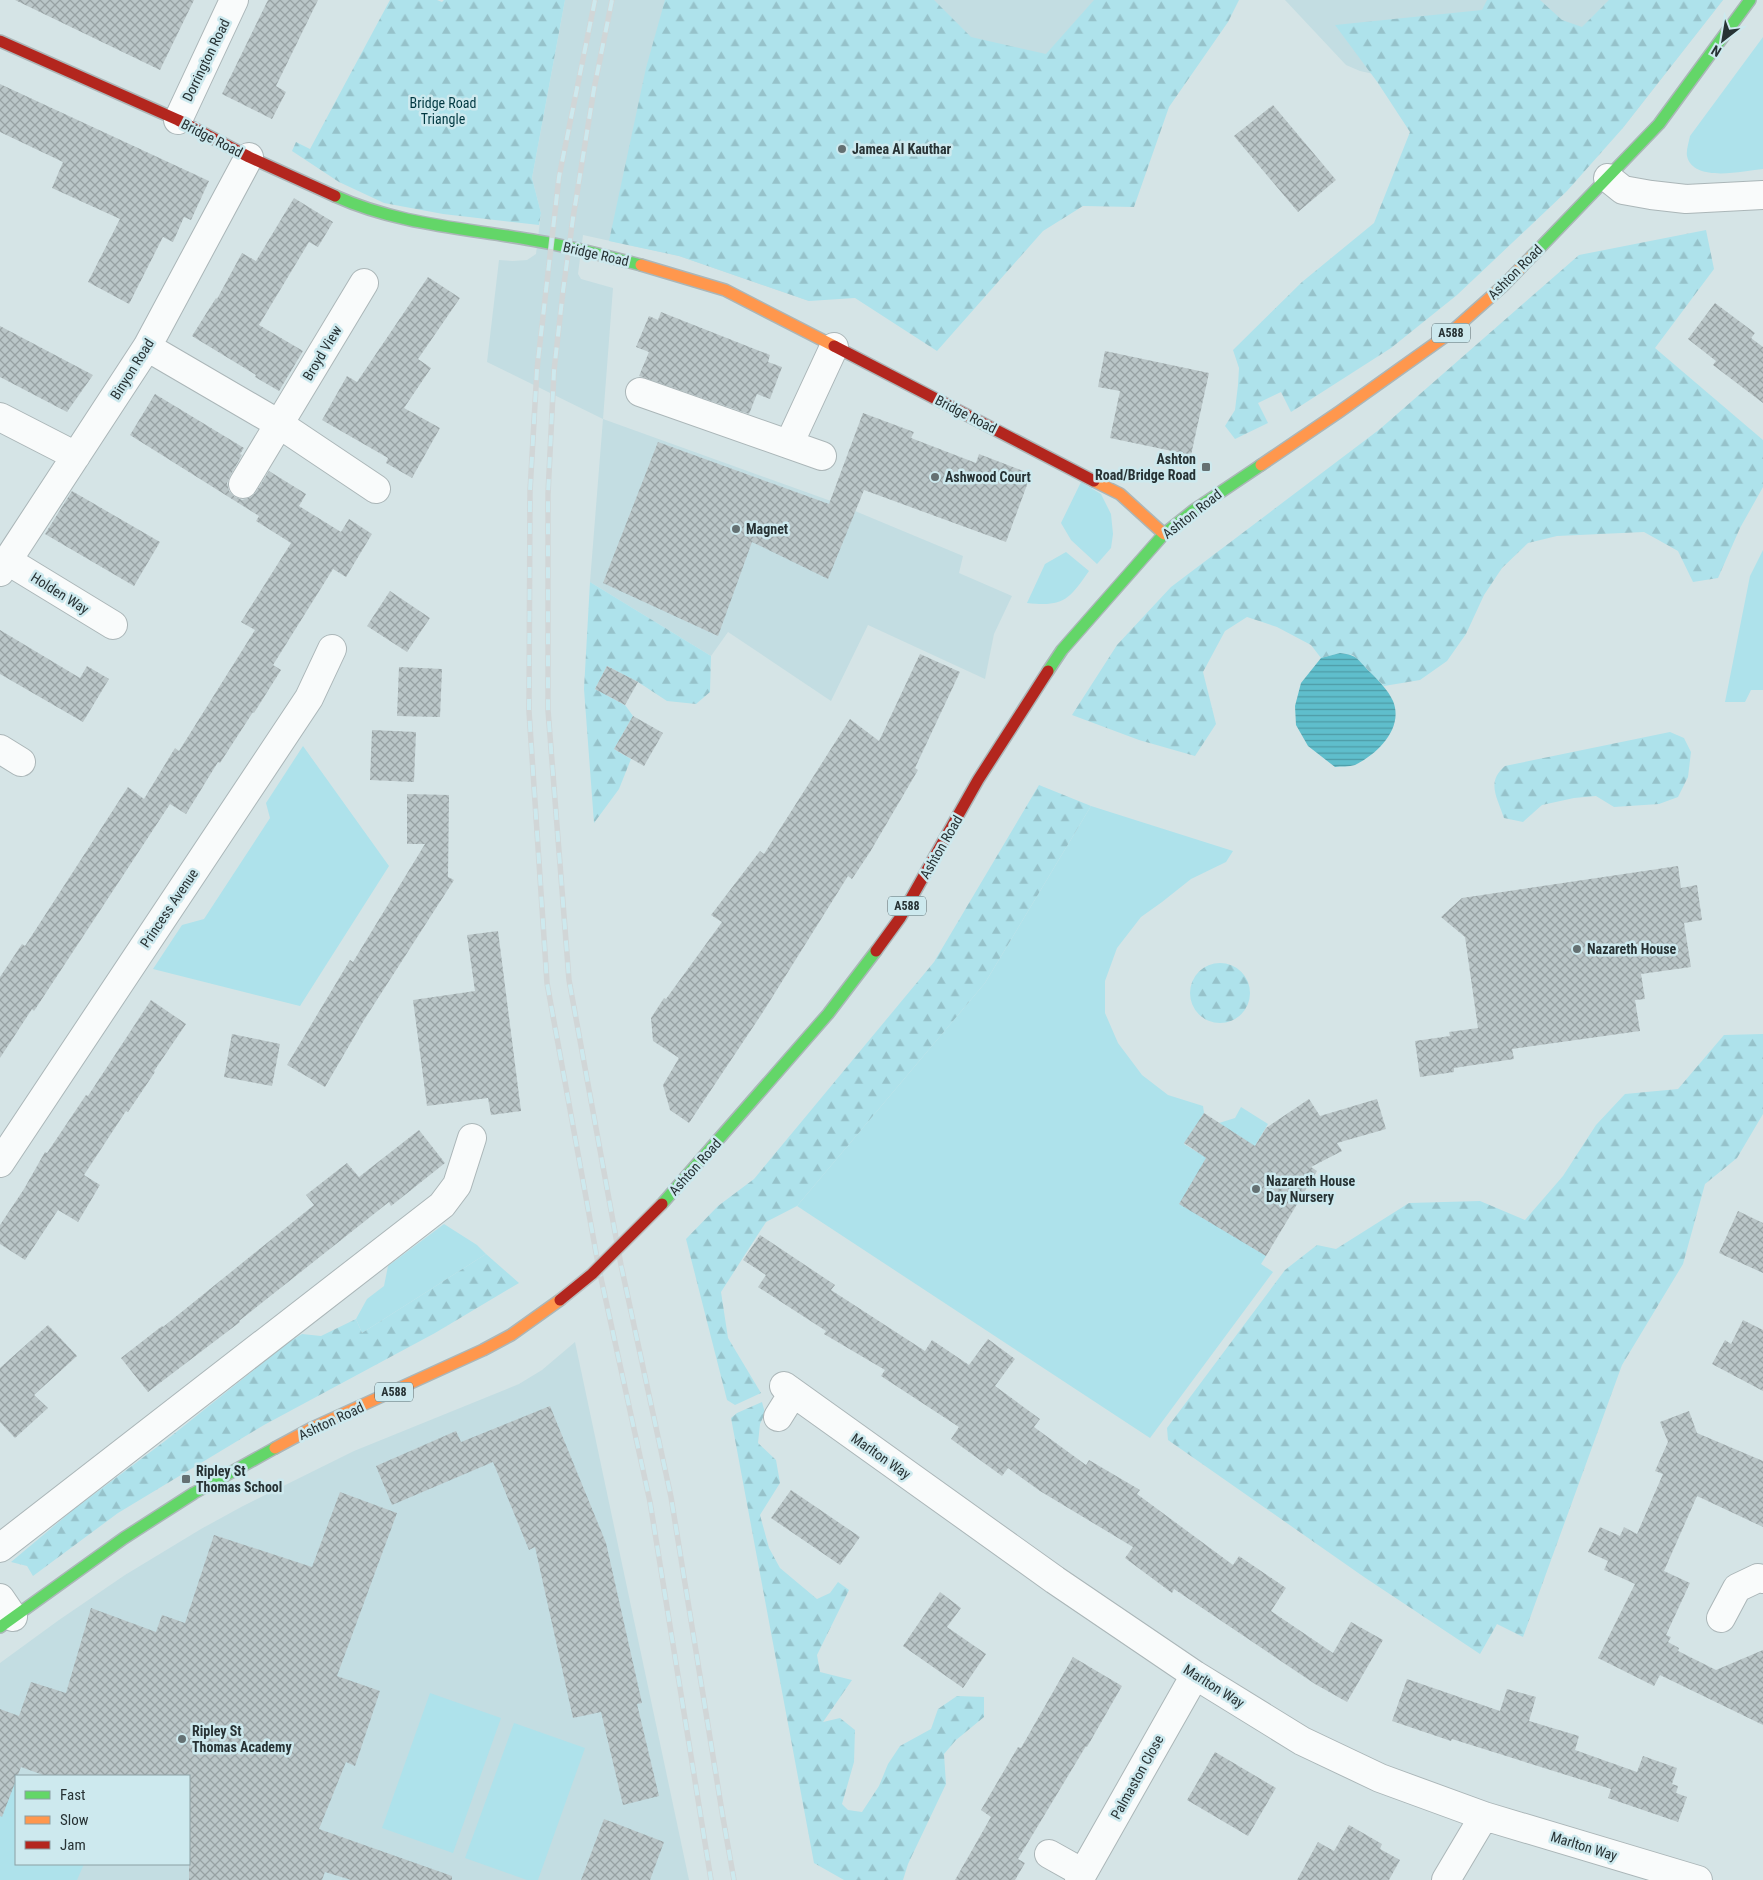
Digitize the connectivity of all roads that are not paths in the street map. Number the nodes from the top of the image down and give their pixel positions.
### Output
1 (234, 0) edge
2 (1750, 0) edge
3 (0, 41) edge
4 (178, 120) junction
5 (249, 157) junction
6 (1608, 178) junction
7 (1763, 195) edge
8 (364, 282) dead end
9 (147, 347) junction
10 (834, 347) junction
11 (640, 392) dead end
12 (0, 417) edge
13 (279, 424) junction
14 (789, 444) junction
15 (76, 456) junction
16 (822, 456) dead end
17 (243, 484) dead end
18 (376, 489) dead end
19 (1164, 534) junction
20 (4, 567) edge
21 (113, 625) dead end
22 (332, 649) dead end
23 (472, 1138) dead end
24 (0, 1163) edge
25 (778, 1417) dead end
26 (0, 1548) edge
27 (1763, 1579) edge
28 (4, 1614) edge
29 (1720, 1618) dead end
30 (1195, 1675) junction
31 (1484, 1816) junction
32 (1049, 1854) dead end
33 (1081, 1877) edge
34 (1446, 1880) edge
35 (1698, 1880) edge

1 - 4 street, Dorrington Road
2 - 6 main road, Ashton Road / A588
3 - 4 main road, Bridge Road
4 - 5 main road, Bridge Road
5 - 9 street, Binyon Road
5 - 10 main road, Bridge Road
6 - 7 street
6 - 19 main road, Ashton Road / A588
8 - 13 street, Broyd View
9 - 13 street
9 - 15 street, Binyon Road
10 - 14 street
10 - 19 main road, Bridge Road
11 - 14 street
12 - 15 street
13 - 17 street, Broyd View
13 - 18 street
14 - 16 street
15 - 20 street, Binyon Road
19 - 28 main road, Ashton Road / A588, bridge
20 - 21 street, Holden Way
22 - 24 street, Princess Avenue
23 - 26 street
25 - 30 street, Marlton Way
27 - 29 street
30 - 31 street, Marlton Way
30 - 33 street, Palmaston Close
31 - 34 street
31 - 35 street, Marlton Way
32 - 33 street

